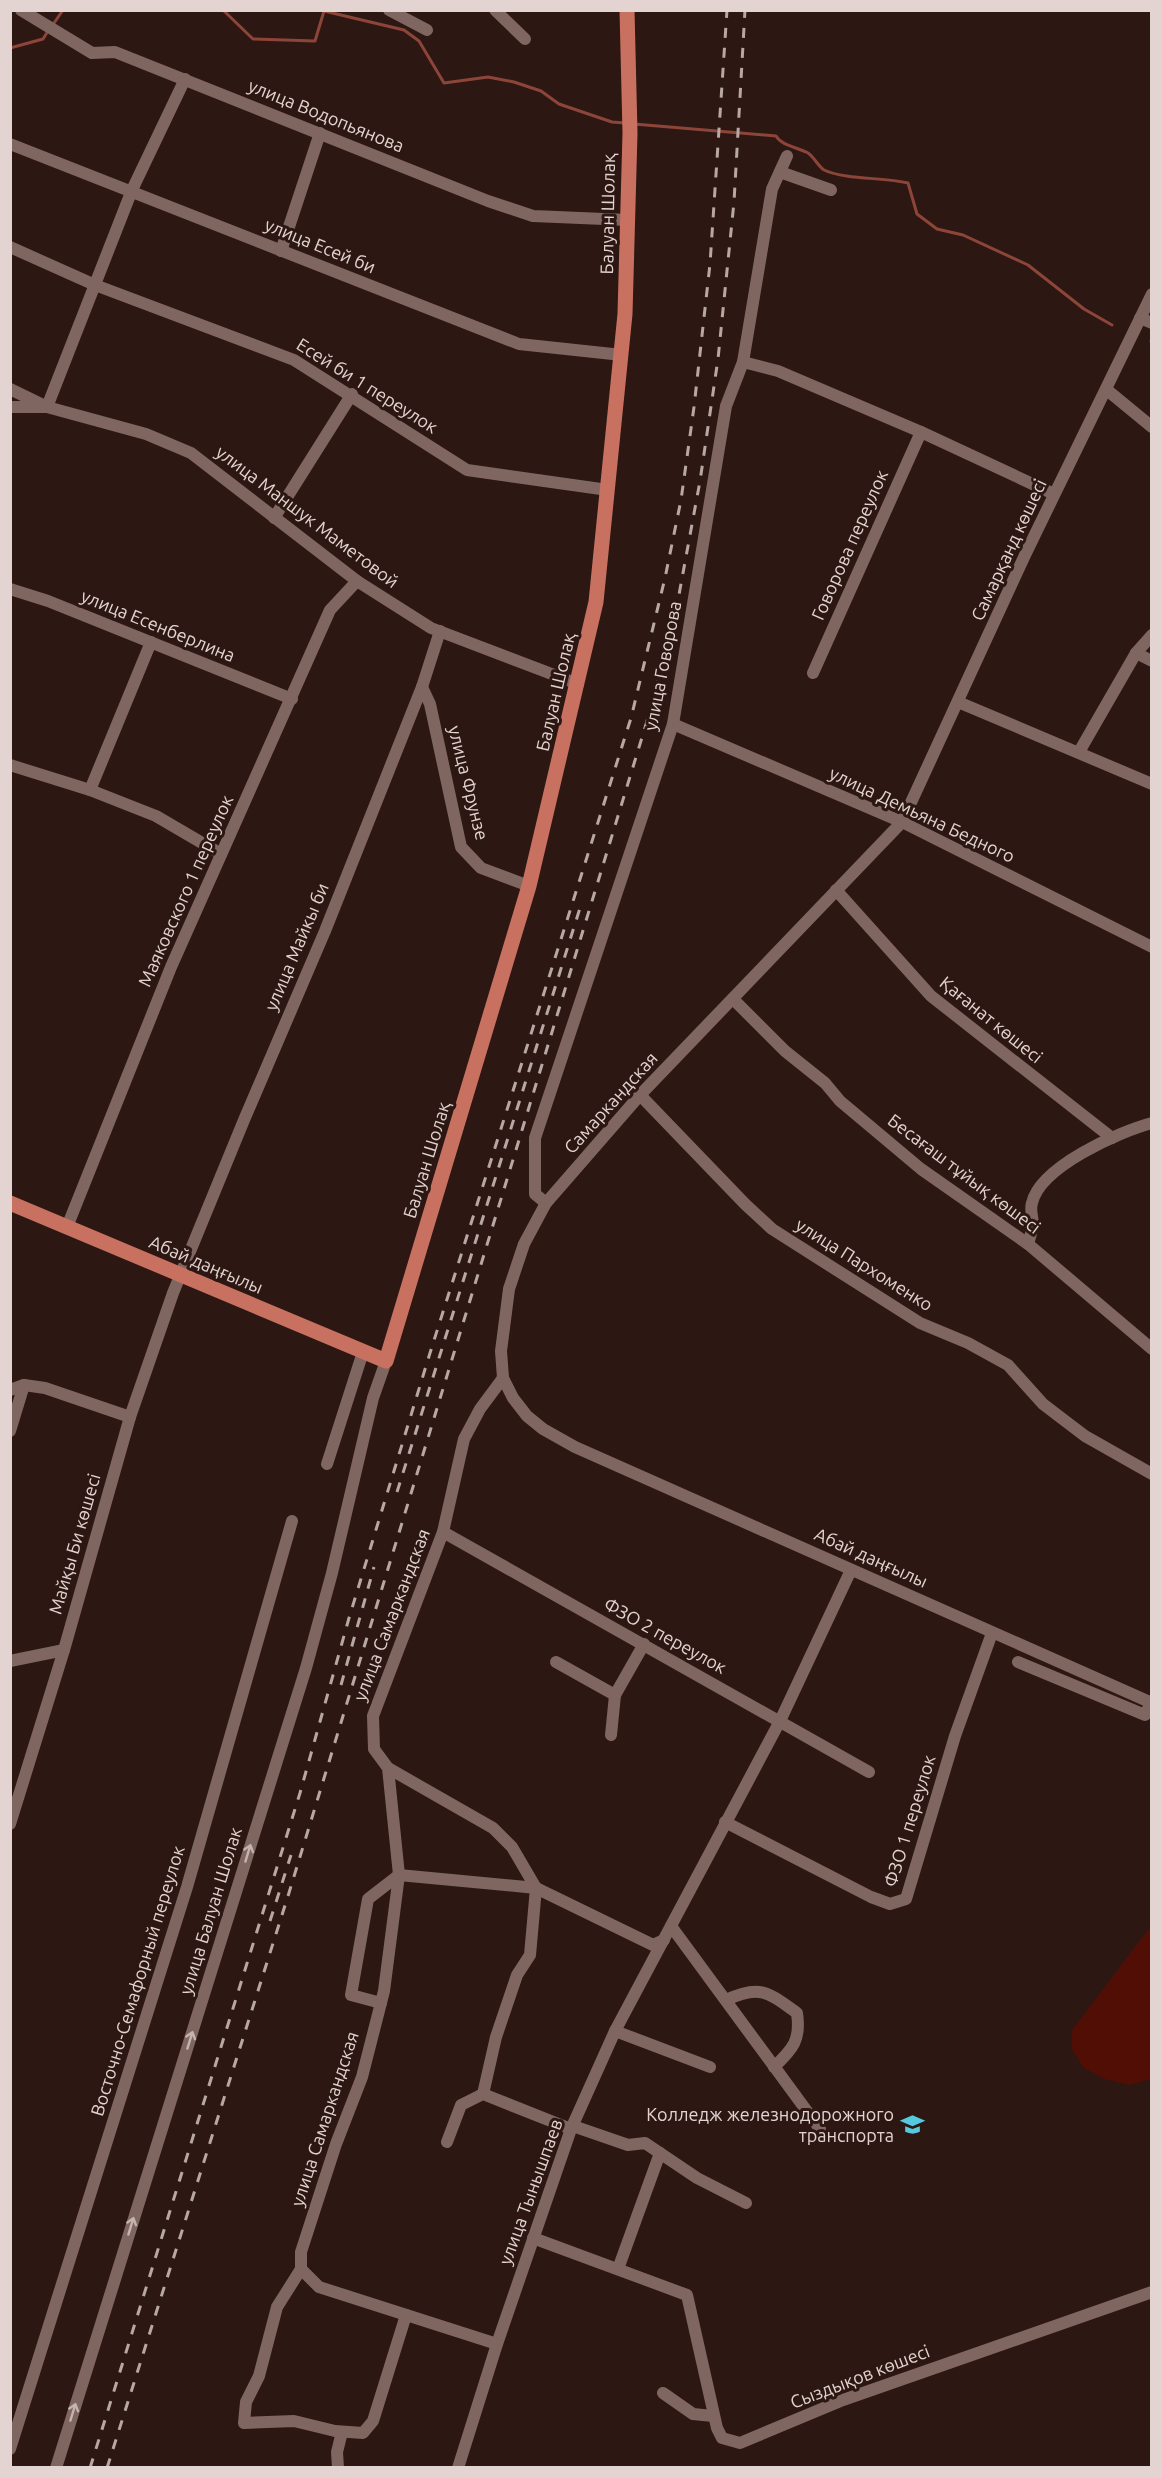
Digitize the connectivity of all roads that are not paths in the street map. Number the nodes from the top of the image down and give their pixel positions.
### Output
1 (21, 10) edge
2 (389, 10) edge
3 (495, 10) edge
4 (627, 10) edge
5 (427, 30) dead end
6 (525, 39) dead end
7 (185, 79) junction
8 (320, 133) junction
9 (10, 144) edge
10 (787, 156) dead end
11 (780, 172) junction
12 (132, 190) junction
13 (831, 190) dead end
14 (628, 220) junction
15 (10, 247) edge
16 (281, 250) junction
17 (95, 285) junction
18 (1152, 294) edge
19 (1146, 321) edge
20 (622, 355) junction
21 (743, 362) junction
22 (10, 388) edge
23 (1107, 390) junction
24 (352, 394) junction
25 (10, 407) edge
26 (47, 407) junction
27 (1152, 427) edge
28 (921, 432) junction
29 (609, 490) junction
30 (1054, 494) junction
31 (274, 518) junction
32 (357, 581) junction
33 (10, 589) edge
34 (440, 631) junction
35 (1152, 635) edge
36 (151, 642) junction
37 (1136, 653) junction
38 (1152, 661) edge
39 (813, 673) dead end
40 (578, 684) junction
41 (422, 687) junction
42 (292, 699) junction
43 (958, 702) junction
44 (673, 724) junction
45 (1079, 752) junction
46 (10, 765) edge
47 (1152, 784) edge
48 (90, 790) junction
49 (902, 822) junction
50 (221, 854) junction
51 (530, 886) junction
52 (836, 890) junction
53 (1152, 947) edge
54 (734, 999) junction
55 (640, 1095) junction
56 (1152, 1124) edge
57 (1112, 1138) junction
58 (10, 1203) edge
59 (546, 1203) junction
60 (67, 1227) junction
61 (1028, 1244) junction
62 (180, 1275) junction
63 (1152, 1349) edge
64 (363, 1352) junction
65 (386, 1361) junction
66 (503, 1378) junction
67 (24, 1386) junction
68 (10, 1390) edge
69 (130, 1417) junction
70 (10, 1431) edge
71 (575, 1447) joint
72 (327, 1464) dead end
73 (1152, 1474) edge
74 (292, 1521) dead end
75 (443, 1532) junction
76 (851, 1570) junction
77 (992, 1633) junction
78 (644, 1644) junction
79 (64, 1650) junction
80 (10, 1661) edge
81 (556, 1662) dead end
82 (1018, 1662) dead end
83 (615, 1695) junction
84 (1151, 1703) edge
85 (780, 1720) junction
86 (1148, 1720) edge
87 (611, 1735) dead end
88 (388, 1768) junction
89 (869, 1772) dead end
90 (725, 1822) junction
91 (10, 1824) edge
92 (399, 1875) junction
93 (536, 1888) junction
94 (671, 1926) junction
95 (663, 1940) junction
96 (726, 2000) junction
97 (381, 2003) junction
98 (615, 2031) junction
99 (710, 2067) dead end
100 (774, 2067) junction
101 (483, 2094) junction
102 (572, 2128) junction
103 (820, 2129) dead end
104 (447, 2142) dead end
105 (660, 2153) junction
106 (746, 2203) dead end
107 (533, 2238) junction
108 (301, 2269) junction
109 (618, 2269) junction
110 (1152, 2292) edge
111 (406, 2315) junction
112 (497, 2344) junction
113 (663, 2393) dead end
114 (713, 2416) junction
115 (342, 2432) junction
116 (10, 2449) edge
117 (56, 2468) edge
118 (338, 2468) edge
119 (458, 2468) edge

1 - 7 street, улица Водопьянова
2 - 5 street
3 - 6 street
4 - 14 main road, Балуан Шолақ
7 - 8 street, улица Водопьянова
7 - 12 street
8 - 14 street, улица Водопьянова
8 - 16 street
9 - 12 street, улица Есей би
10 - 11 street, улица Говорова
11 - 13 street
11 - 21 street, улица Говорова
12 - 16 street, улица Есей би
12 - 17 street
14 - 20 main road, Балуан Шолақ
15 - 17 street, Есей би 1 переулок
16 - 20 street, улица Есей би
17 - 24 street, Есей би 1 переулок
17 - 26 street
18 - 19 street, Самарқанд көшесі
19 - 23 street, Самарқанд көшесі
20 - 29 main road, Балуан Шолақ
21 - 28 street
21 - 44 street, улица Говорова
22 - 26 street, улица Маншук Маметовой
23 - 27 street
23 - 30 street, Самарқанд көшесі
24 - 29 street, Есей би 1 переулок
24 - 31 street
25 - 26 street
26 - 31 street, улица Маншук Маметовой
28 - 30 street
28 - 39 street, Говорова переулок
29 - 40 main road, Балуан Шолақ
30 - 43 street, Самарқанд көшесі
31 - 32 street, улица Маншук Маметовой
32 - 34 street, улица Маншук Маметовой
32 - 42 street, Маяковского 1 переулок
33 - 36 street, улица Есенберлина
34 - 40 street, улица Маншук Маметовой
34 - 41 street, улица Майкы би
35 - 37 street
36 - 42 street, улица Есенберлина
36 - 48 street
37 - 38 street
37 - 45 street
40 - 51 main road, Балуан Шолақ
41 - 51 street, улица Фрунзе
41 - 62 street, улица Майкы би
42 - 50 street, Маяковского 1 переулок
43 - 45 street
43 - 49 street, Самарқанд көшесі
44 - 49 street, улица Демьяна Бедного
44 - 59 street, улица Говорова
45 - 47 street
46 - 48 street
48 - 50 street
49 - 52 street, Самаркандская
49 - 53 street, улица Демьяна Бедного
50 - 60 street, Маяковского 1 переулок
51 - 65 main road, Балуан Шолақ
52 - 54 street, Самаркандская
52 - 57 street, Қағанат көшесі
54 - 55 street, Самаркандская
54 - 61 street, Бесағаш тұйық көшесі
55 - 59 street, Самаркандская
55 - 73 street, улица Пархоменко
56 - 57 street
57 - 61 street
58 - 60 main road, Абай даңғылы
59 - 66 street, Самаркандская
60 - 62 main road, Абай даңғылы
61 - 63 street, Бесағаш тұйық көшесі
62 - 64 main road, Абай даңғылы
62 - 69 street, Майқы Би көшесі
64 - 65 main road, Абай даңғылы
64 - 72 street
117 -> 65 street, улица Балуан Шолак
66 - 71 street, Самаркандская
66 - 75 street, улица Самаркандская
67 - 68 street
67 - 69 street
67 - 70 street
69 - 79 street, Майқы Би көшесі
71 - 76 street, Абай даңғылы
74 - 116 street, Восточно-Семафорный переулок
75 - 78 street, ФЗО 2 переулок
75 - 88 street, улица Самаркандская
76 - 77 street, Абай даңғылы
76 - 85 street
77 - 84 street, Абай даңғылы
77 - 90 street, ФЗО 1 переулок
78 - 83 street
78 - 85 street, ФЗО 2 переулок
79 - 80 street
79 - 91 street, Майқы Би көшесі
81 - 83 street
82 - 86 street
83 - 87 street
84 - 86 street
85 - 89 street, ФЗО 2 переулок
85 - 90 street
88 - 92 street, улица Самаркандская
88 - 93 street
90 - 94 street
92 - 93 street
92 - 97 street, улица Самаркандская
92 - 97 street
93 - 95 street
93 - 101 street
94 - 95 street
94 - 96 street
95 - 98 street, улица Тынышпаев
96 - 100 street
96 - 100 street
97 - 108 street, улица Самаркандская
98 - 99 street
98 - 102 street, улица Тынышпаев
100 - 103 street
101 - 102 street
101 - 104 street
102 - 105 street
102 - 107 street, улица Тынышпаев
105 - 106 street
105 - 109 street
107 - 109 street
107 - 112 street, улица Тынышпаев
108 - 111 street
108 - 115 street, улица Самаркандская
109 - 114 street, Сыздықов көшесі
110 - 114 street, Сыздықов көшесі
111 - 112 street
111 - 115 street
112 - 119 street, улица Тынышпаев
113 - 114 street
115 - 118 street

